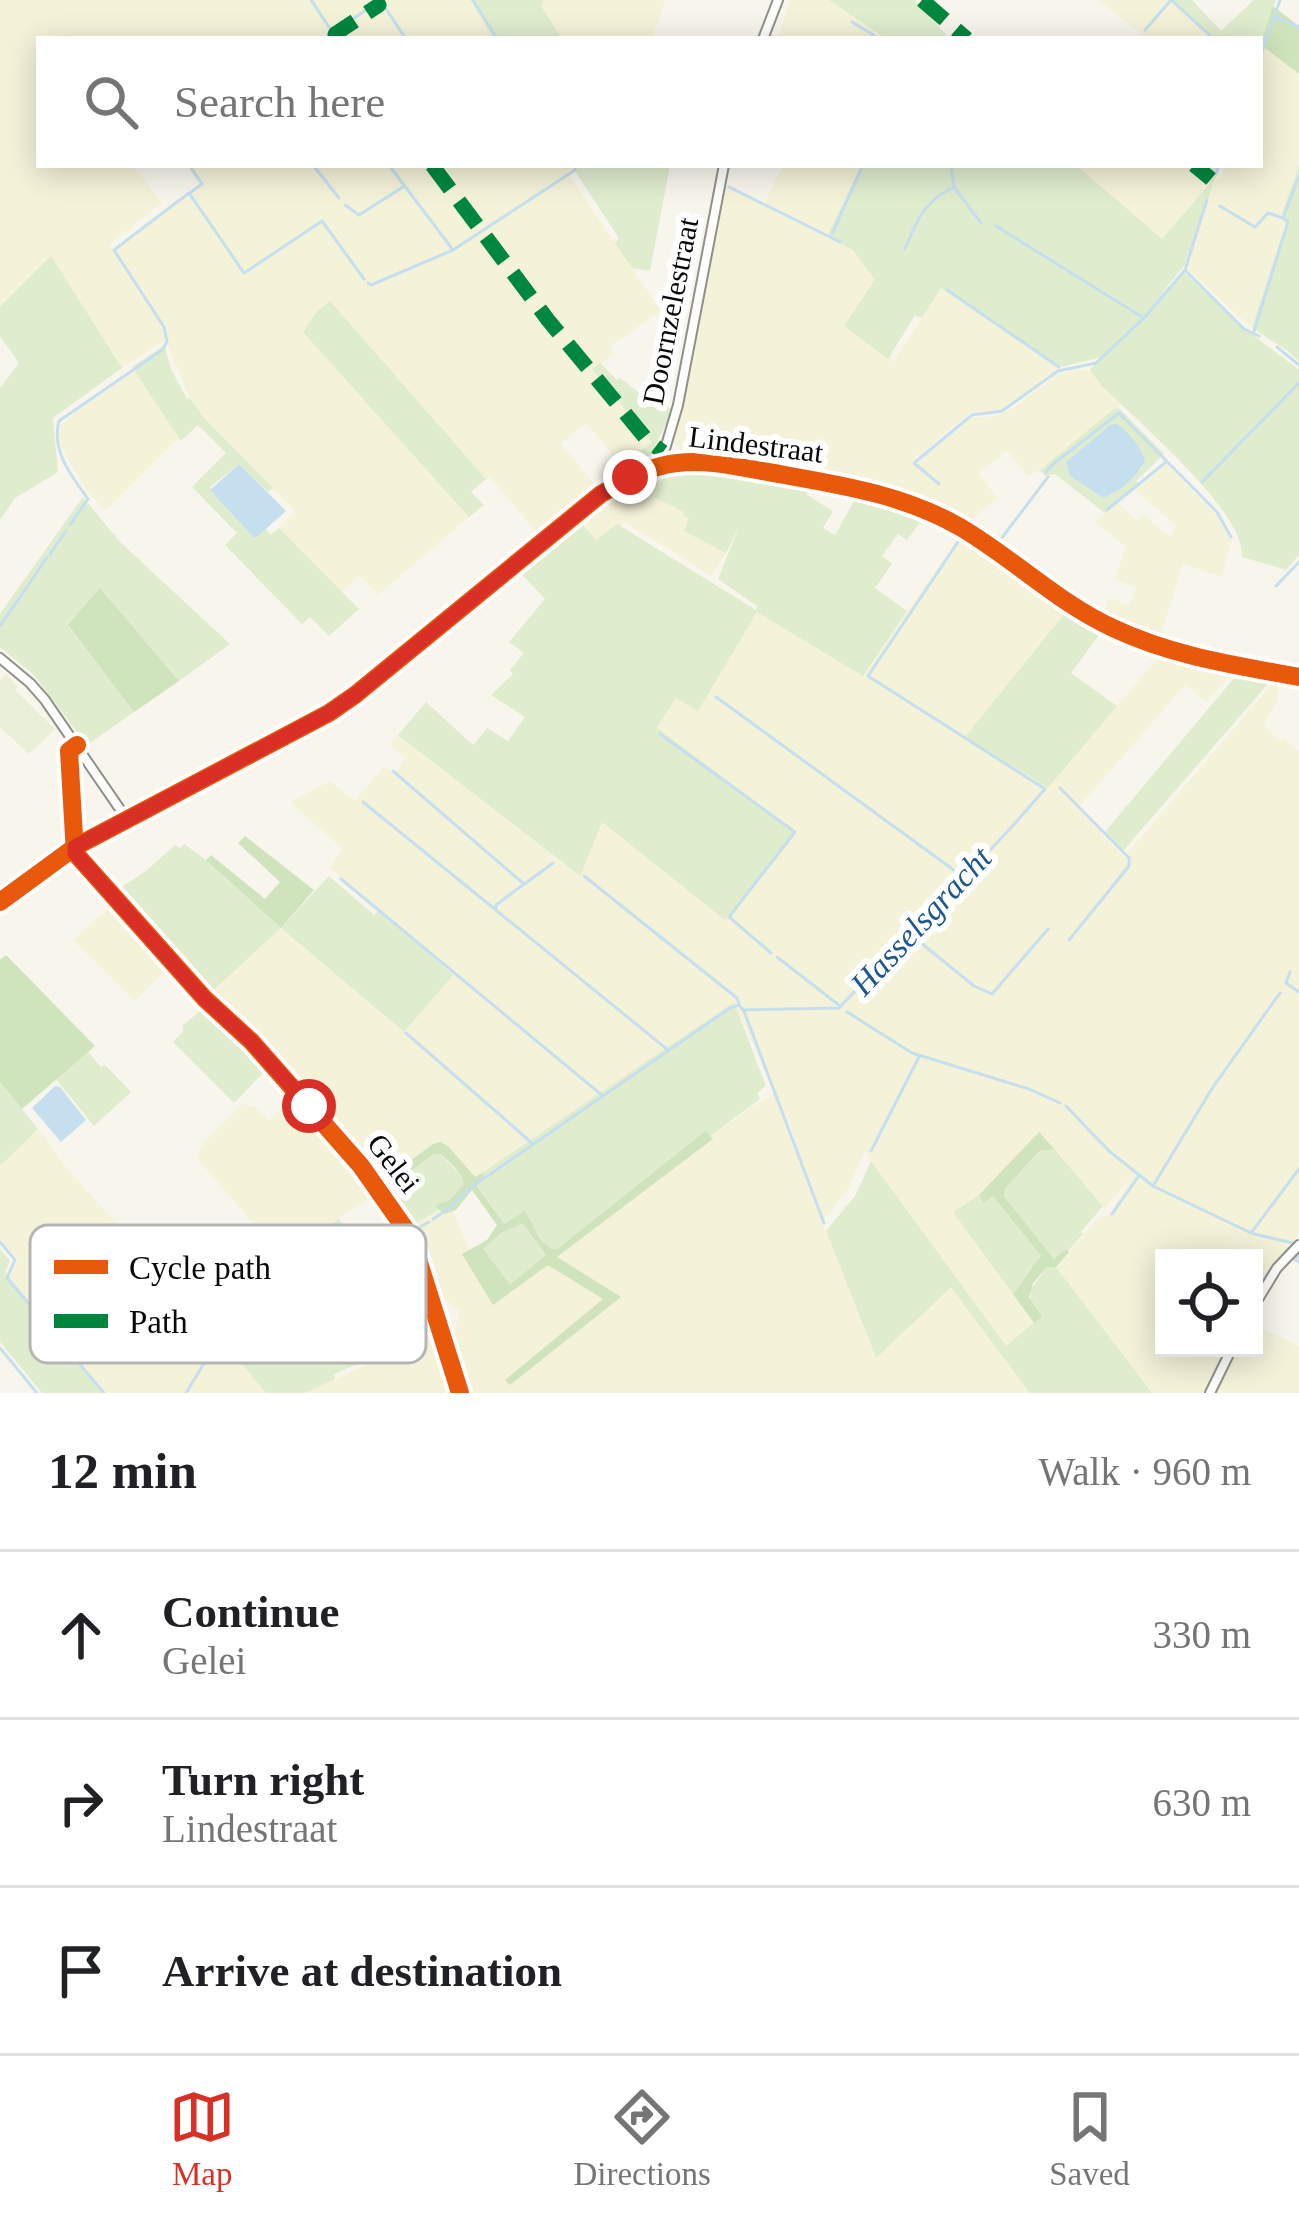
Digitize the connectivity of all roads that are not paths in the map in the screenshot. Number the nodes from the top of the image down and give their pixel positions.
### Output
1 (778, 0) edge
2 (764, 36) edge
3 (723, 168) edge
4 (660, 466) junction
5 (0, 658) edge
6 (1299, 677) edge
7 (77, 745) junction
8 (126, 818) junction
9 (75, 847) junction
10 (0, 902) edge
11 (403, 1225) edge
12 (1299, 1245) edge
13 (426, 1285) edge
14 (1263, 1291) edge
15 (1228, 1357) edge
16 (460, 1393) edge
17 (1210, 1393) edge

1 - 2 street
3 - 4 street, Doornzelestraat
4 - 6 street, Lindestraat
4 - 8 street, Lindestraat
5 - 7 street
7 - 8 street
7 - 9 street
8 - 9 street, Lindestraat
9 - 10 street, Lindestraat
9 - 11 street, Gelei
12 - 14 street
13 - 16 street, Gelei
15 - 17 street

